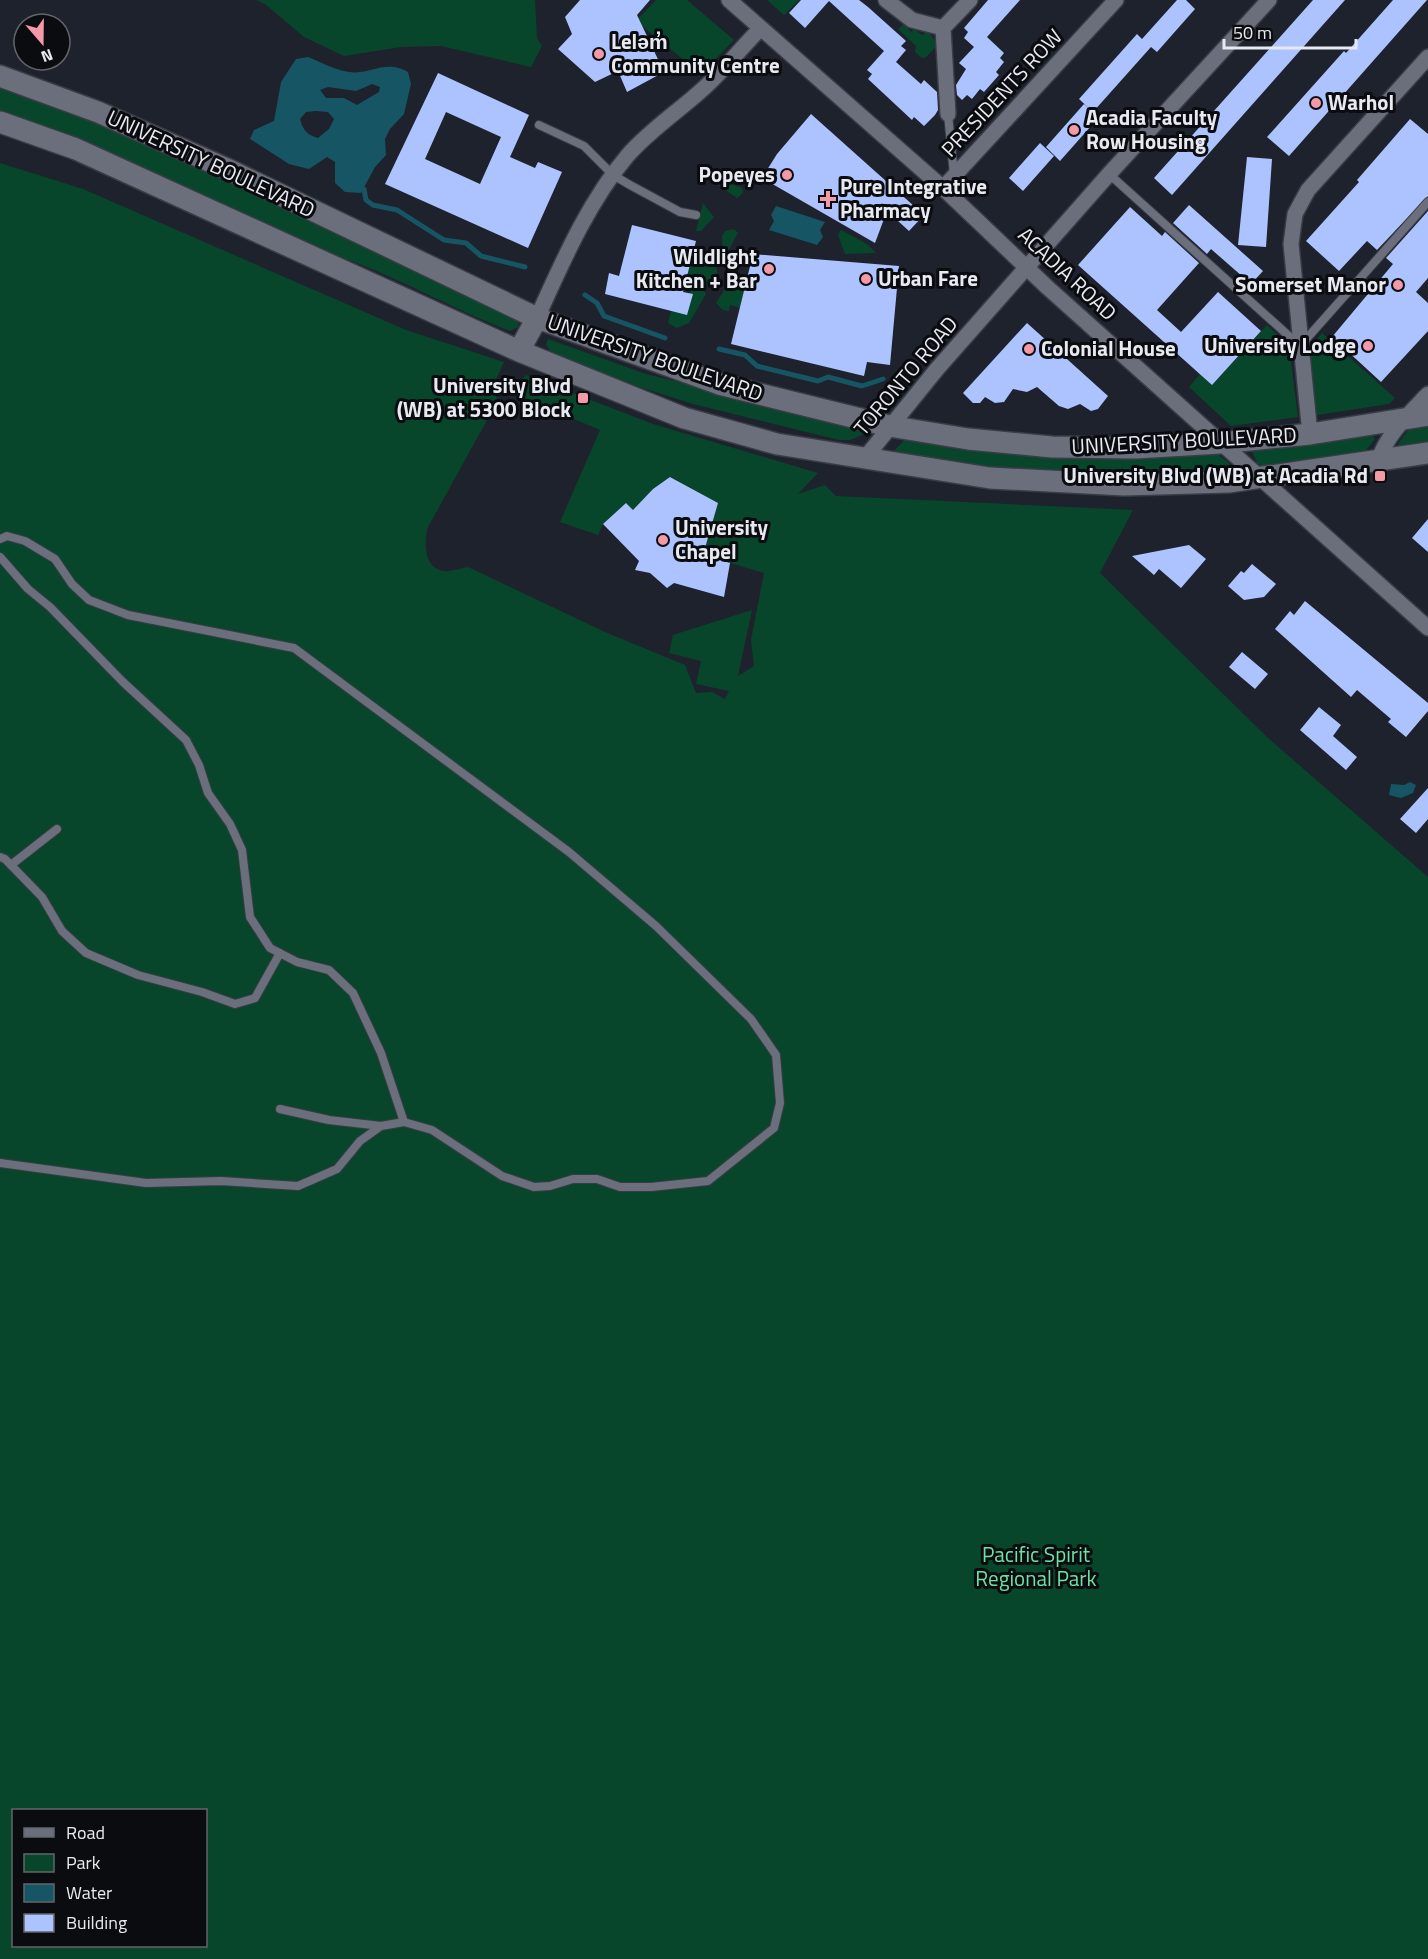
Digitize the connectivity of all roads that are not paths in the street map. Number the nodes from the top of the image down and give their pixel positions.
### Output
1 (729, 0) edge
2 (886, 0) edge
3 (970, 0) edge
4 (1116, 0) edge
5 (1269, 0) edge
6 (943, 27) junction
7 (760, 29) junction
8 (1428, 57) edge
9 (0, 76) edge
10 (948, 114) joint
11 (0, 122) edge
12 (539, 125) dead end
13 (613, 174) junction
14 (1109, 174) junction
15 (949, 182) junction
16 (1428, 202) edge
17 (696, 215) dead end
18 (1027, 267) junction
19 (537, 318) junction
20 (1300, 346) junction
21 (519, 351) junction
22 (1428, 394) edge
23 (1428, 415) edge
24 (1405, 420) junction
25 (890, 426) junction
26 (1310, 434) junction
27 (1220, 443) junction
28 (1428, 453) edge
29 (865, 458) junction
30 (1378, 462) junction
31 (1259, 479) junction
32 (0, 539) edge
33 (0, 557) edge
34 (1428, 628) edge
35 (57, 829) dead end
36 (0, 857) edge
37 (11, 865) junction
38 (280, 953) junction
39 (280, 1109) dead end
40 (404, 1122) junction
41 (381, 1126) junction
42 (0, 1164) edge

1 - 7 street, ACADIA ROAD
2 - 6 street
3 - 6 street
4 - 15 street, PRESIDENTS ROW
5 - 14 street, TORONTO ROAD
6 - 10 street
7 - 13 street
7 - 15 street, ACADIA ROAD
8 - 20 street
9 - 19 main road, UNIVERSITY BOULEVARD
10 - 15 lane
11 - 21 main road, UNIVERSITY BOULEVARD
12 - 13 lane
13 - 17 lane
13 - 19 street
14 - 18 street, TORONTO ROAD
14 - 20 lane
15 - 18 street, ACADIA ROAD
16 - 20 lane
18 - 25 street, TORONTO ROAD
18 - 27 street, ACADIA ROAD
19 - 21 main road
19 - 25 main road, UNIVERSITY BOULEVARD
20 - 26 street
21 - 29 main road, UNIVERSITY BOULEVARD
22 - 24 street
23 - 24 main road, UNIVERSITY BOULEVARD
24 - 26 main road, UNIVERSITY BOULEVARD
24 - 30 street
25 - 27 main road, UNIVERSITY BOULEVARD
25 - 29 street, TORONTO ROAD
26 - 27 main road, UNIVERSITY BOULEVARD
27 - 31 street, ACADIA ROAD
28 - 30 main road, UNIVERSITY BOULEVARD
29 - 31 main road, UNIVERSITY BOULEVARD
30 - 31 main road, UNIVERSITY BOULEVARD
31 - 34 street, ACADIA ROAD
32 - 40 lane
33 - 38 lane
35 - 37 lane
36 - 37 lane
37 - 38 lane
38 - 40 lane
39 - 41 lane
40 - 41 lane
41 - 42 lane

